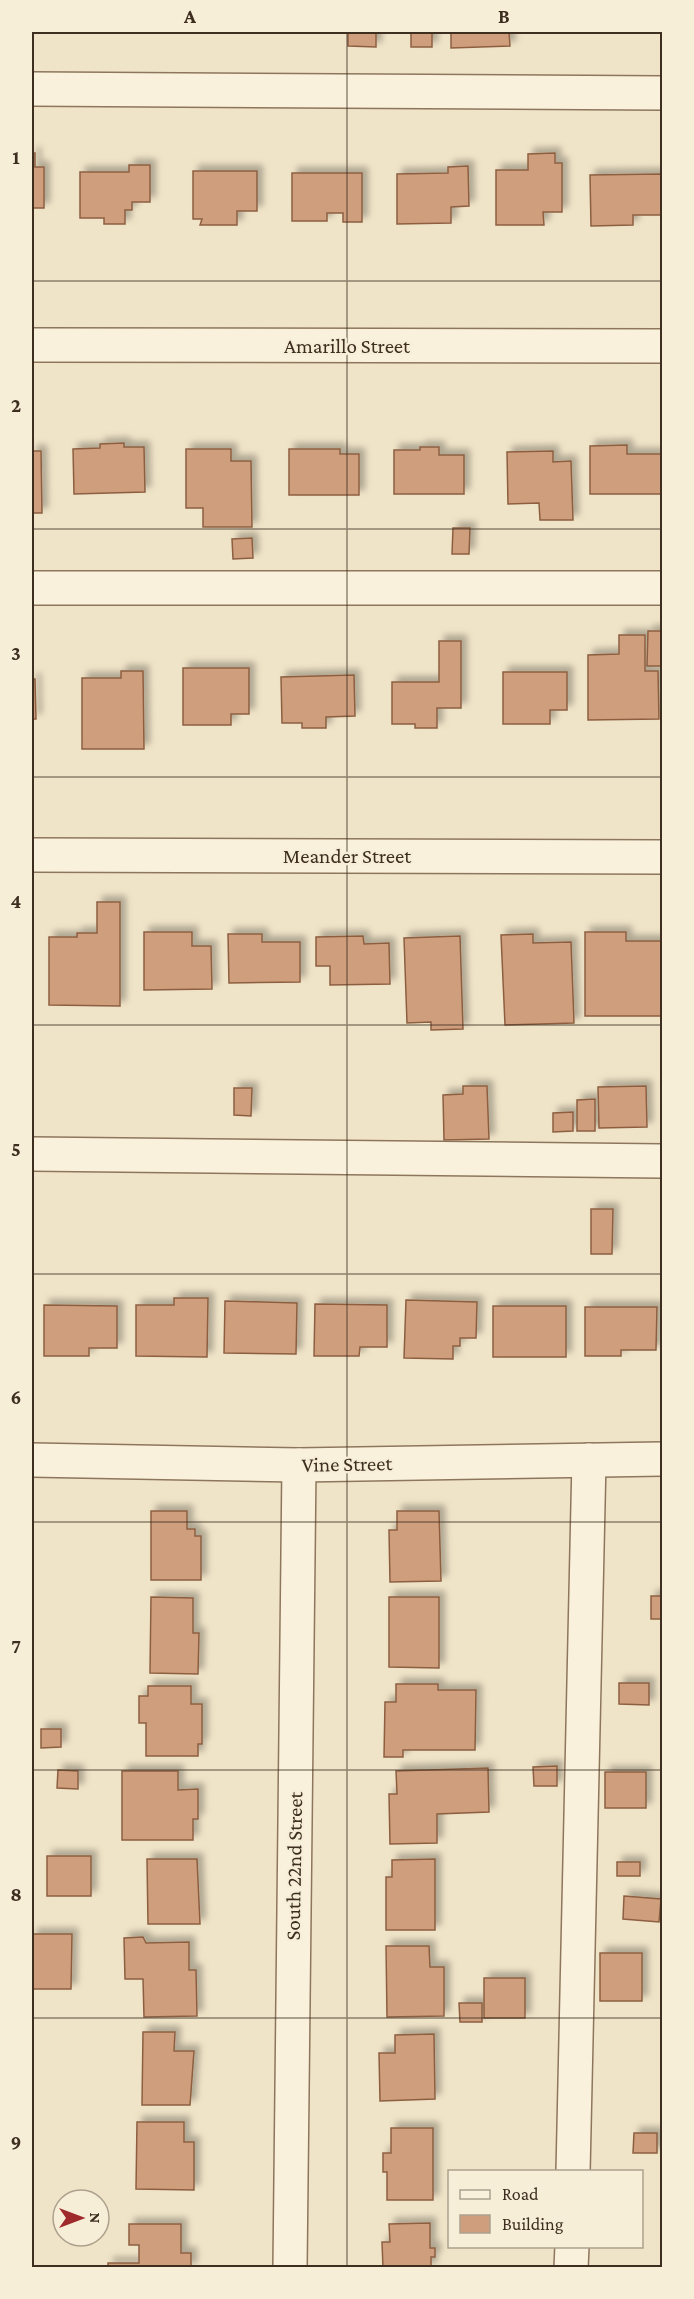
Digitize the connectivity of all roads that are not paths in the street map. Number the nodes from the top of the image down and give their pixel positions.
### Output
1 (32, 89) edge
2 (663, 93) edge
3 (32, 345) edge
4 (663, 346) edge
5 (32, 588) edge
6 (663, 588) edge
7 (32, 855) edge
8 (663, 857) edge
9 (32, 1155) edge
10 (663, 1161) edge
11 (663, 1459) edge
12 (32, 1460) edge
13 (589, 1460) junction
14 (298, 1465) junction
15 (573, 2170) edge
16 (572, 2248) edge
17 (290, 2268) edge
18 (571, 2268) edge

1 - 2 street
3 - 4 street, Amarillo Street
5 - 6 street
7 - 8 street, Meander Street
9 - 10 street
11 - 13 street, Vine Street
12 - 14 street, Vine Street
13 - 14 street, Vine Street
13 - 15 street
14 - 17 street, South 22nd Street
16 - 18 street

